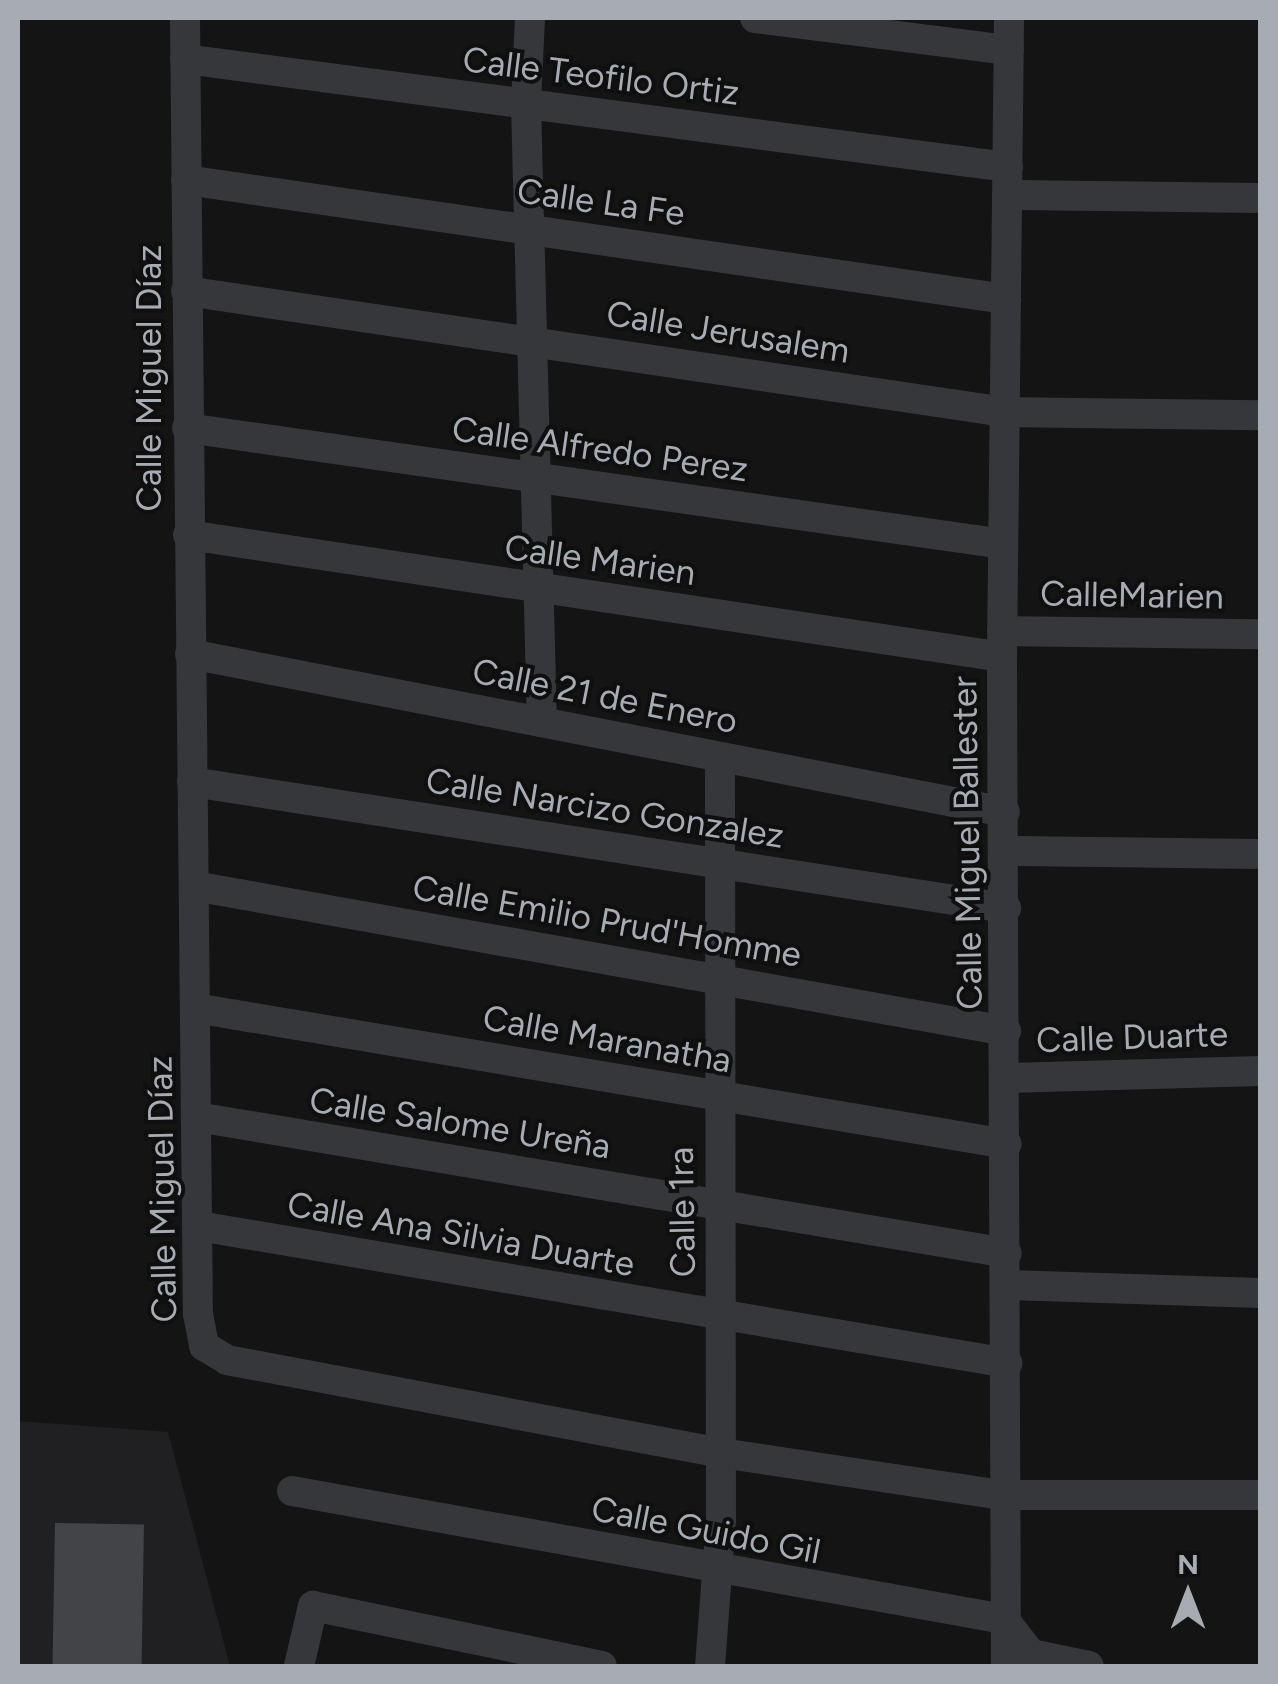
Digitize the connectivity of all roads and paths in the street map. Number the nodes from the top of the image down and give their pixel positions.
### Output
1 (185, 18) edge
2 (530, 18) edge
3 (756, 18) edge
4 (1010, 18) edge
5 (1009, 50) junction
6 (185, 59) junction
7 (526, 104) junction
8 (186, 180) junction
9 (1008, 181) junction
10 (1260, 198) edge
11 (531, 230) junction
12 (186, 292) junction
13 (1006, 299) junction
14 (534, 340) junction
15 (1004, 412) junction
16 (1260, 415) edge
17 (187, 428) junction
18 (536, 478) junction
19 (188, 536) junction
20 (1003, 544) junction
21 (539, 589) junction
22 (1260, 634) edge
23 (1002, 644) junction
24 (190, 654) junction
25 (542, 722) junction
26 (720, 756) junction
27 (192, 782) junction
28 (1005, 812) junction
29 (1006, 851) junction
30 (1260, 854) edge
31 (716, 864) junction
32 (194, 886) junction
33 (1006, 908) junction
34 (716, 979) junction
35 (196, 1008) junction
36 (1006, 1031) junction
37 (1260, 1071) edge
38 (1006, 1078) junction
39 (718, 1096) junction
40 (197, 1117) junction
41 (1007, 1144) junction
42 (720, 1204) junction
43 (199, 1226) junction
44 (1007, 1253) junction
45 (1007, 1285) junction
46 (1260, 1293) edge
47 (721, 1318) junction
48 (1007, 1363) junction
49 (721, 1453) junction
50 (292, 1491) dead end
51 (1002, 1495) junction
52 (1260, 1495) edge
53 (718, 1573) junction
54 (1004, 1620) junction
55 (299, 1666) edge
56 (602, 1666) edge
57 (710, 1666) edge
58 (1006, 1666) edge
59 (1090, 1666) edge

1 - 6 street, Calle Miguel Díaz
2 - 7 street
3 - 5 street
4 - 5 street, Calle Miguel Ballester
5 - 9 street, Calle Miguel Ballester
6 - 7 street, Calle Teofilo Ortiz
6 - 8 street, Calle Miguel Díaz
7 - 9 street, Calle Teofilo Ortiz
7 - 11 street
8 - 11 street, Calle La Fe
8 - 12 street, Calle Miguel Díaz
9 - 10 street, Calle Teofilo Ortiz
9 - 13 street, Calle Miguel Ballester
11 - 13 street, Calle La Fe
11 - 14 street
12 - 14 street, Calle Jerusalem
12 - 17 street, Calle Miguel Díaz
13 - 15 street, Calle Miguel Ballester
14 - 15 street, Calle Jerusalem
14 - 18 street
15 - 16 street, Calle Jerusalem
15 - 20 street, Calle Miguel Ballester
17 - 18 street, Calle Alfredo Perez
17 - 19 street, Calle Miguel Díaz
18 - 20 street, Calle Alfredo Perez
18 - 21 street
19 - 21 street, Calle Marien
19 - 24 street, Calle Miguel Díaz
20 - 23 street, Calle Miguel Ballester
21 - 23 street, Calle Marien
21 - 25 street
22 - 23 street, CalleMarien
23 - 28 street, Calle Miguel Ballester
24 - 25 street, Calle 21 de Enero
24 - 27 street, Calle Miguel Díaz
25 - 26 street, Calle 21 de Enero
26 - 28 street, Calle 21 de Enero
26 - 31 street, Calle 1ra
27 - 31 street, Calle Narcizo Gonzalez
27 - 32 street, Calle Miguel Díaz
28 - 29 street, Calle Miguel Ballester
29 - 30 street
29 - 33 street, Calle Miguel Ballester
31 - 33 street, Calle Narcizo Gonzalez
31 - 34 street, Calle 1ra
32 - 34 street, Calle Emilio Prud'Homme
32 - 35 street, Calle Miguel Díaz
33 - 36 street, Calle Miguel Ballester
34 - 36 street, Calle Emilio Prud'Homme
34 - 39 street, Calle 1ra
35 - 39 street, Calle Maranatha
35 - 40 street, Calle Miguel Díaz
36 - 38 street, Calle Miguel Ballester
37 - 38 street, Calle Duarte
38 - 41 street, Calle Miguel Ballester
39 - 41 street, Calle Maranatha
39 - 42 street, Calle 1ra
40 - 42 street, Calle Salome Ureña
40 - 43 street, Calle Miguel Díaz
41 - 44 street, Calle Miguel Ballester
42 - 44 street, Calle Salome Ureña
42 - 47 street, Calle 1ra
43 - 47 street, Calle Ana Silvia Duarte
43 - 49 street, Calle Miguel Díaz
44 - 45 street, Calle Miguel Ballester
45 - 46 street
45 - 48 street, Calle Miguel Ballester
47 - 48 street, Calle Ana Silvia Duarte
47 - 49 street, Calle 1ra
48 - 51 street, Calle Miguel Ballester
49 - 51 street, Calle Miguel Díaz
49 - 53 street, Calle 1ra
50 - 53 street, Calle Guido Gil
51 - 52 street, Calle Miguel Díaz
51 - 54 street, Calle Miguel Ballester
53 - 54 street, Calle Guido Gil
53 - 57 street, Calle 1ra
54 - 58 street, Calle Miguel Ballester
54 - 59 street
55 - 56 street

